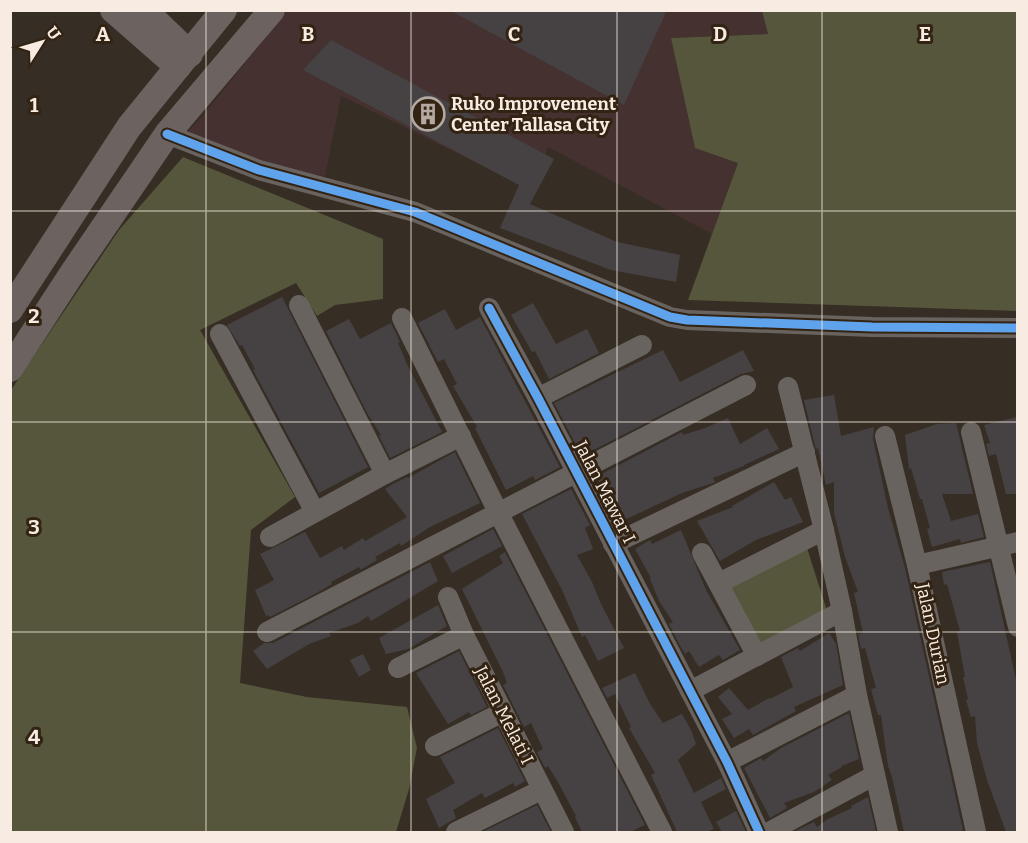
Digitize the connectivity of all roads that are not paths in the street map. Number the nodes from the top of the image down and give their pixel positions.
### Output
1 (113, 10) edge
2 (144, 10) edge
3 (224, 10) edge
4 (272, 10) edge
5 (184, 60) junction
6 (167, 134) junction
7 (299, 305) dead end
8 (489, 308) dead end
9 (10, 310) edge
10 (402, 318) dead end
11 (1017, 328) edge
12 (220, 334) dead end
13 (642, 345) dead end
14 (10, 369) edge
15 (746, 385) dead end
16 (789, 387) dead end
17 (538, 398) junction
18 (971, 432) dead end
19 (461, 436) junction
20 (885, 436) dead end
21 (805, 452) junction
22 (576, 473) junction
23 (385, 474) junction
24 (315, 512) junction
25 (498, 512) junction
26 (824, 530) junction
27 (270, 537) dead end
28 (1017, 542) edge
29 (613, 544) junction
30 (998, 546) junction
31 (702, 553) dead end
32 (917, 566) junction
33 (719, 583) junction
34 (448, 597) dead end
35 (842, 611) junction
36 (1017, 627) edge
37 (267, 632) dead end
38 (464, 635) junction
39 (757, 656) junction
40 (398, 668) dead end
41 (690, 691) junction
42 (857, 694) junction
43 (503, 712) junction
44 (435, 746) dead end
45 (727, 762) junction
46 (875, 775) junction
47 (542, 790) junction
48 (456, 832) edge
49 (564, 832) edge
50 (662, 832) edge
51 (759, 832) edge
52 (769, 832) edge
53 (888, 832) edge
54 (976, 832) edge

1 - 5 main road
2 - 5 main road
3 - 5 main road
4 - 6 main road
5 - 9 main road
6 - 11 street
6 - 14 main road
7 - 23 street
8 - 17 street, Jalan Mawar I
10 - 19 street
12 - 24 street
13 - 17 street
15 - 22 street
16 - 21 street
17 - 22 street, Jalan Mawar I
18 - 30 street
19 - 23 street
19 - 25 street
20 - 32 street, Jalan Durian
21 - 26 street
21 - 29 street
22 - 25 street
22 - 29 street, Jalan Mawar I
23 - 24 street
24 - 27 street
25 - 37 street
25 - 50 street
26 - 33 street
26 - 35 street
28 - 30 street
29 - 41 street, Jalan Mawar I
30 - 32 street
30 - 36 street
31 - 33 street
32 - 54 street, Jalan Durian
33 - 39 street
34 - 38 street, Jalan Melati I
35 - 39 street
35 - 42 street
38 - 40 street
38 - 43 street, Jalan Melati I
39 - 41 street
41 - 45 street, Jalan Mawar I
42 - 45 street
42 - 46 street
43 - 44 street
43 - 47 street, Jalan Melati I
45 - 51 street, Jalan Mawar I
46 - 52 street
46 - 53 street
47 - 48 street
47 - 49 street, Jalan Melati I

